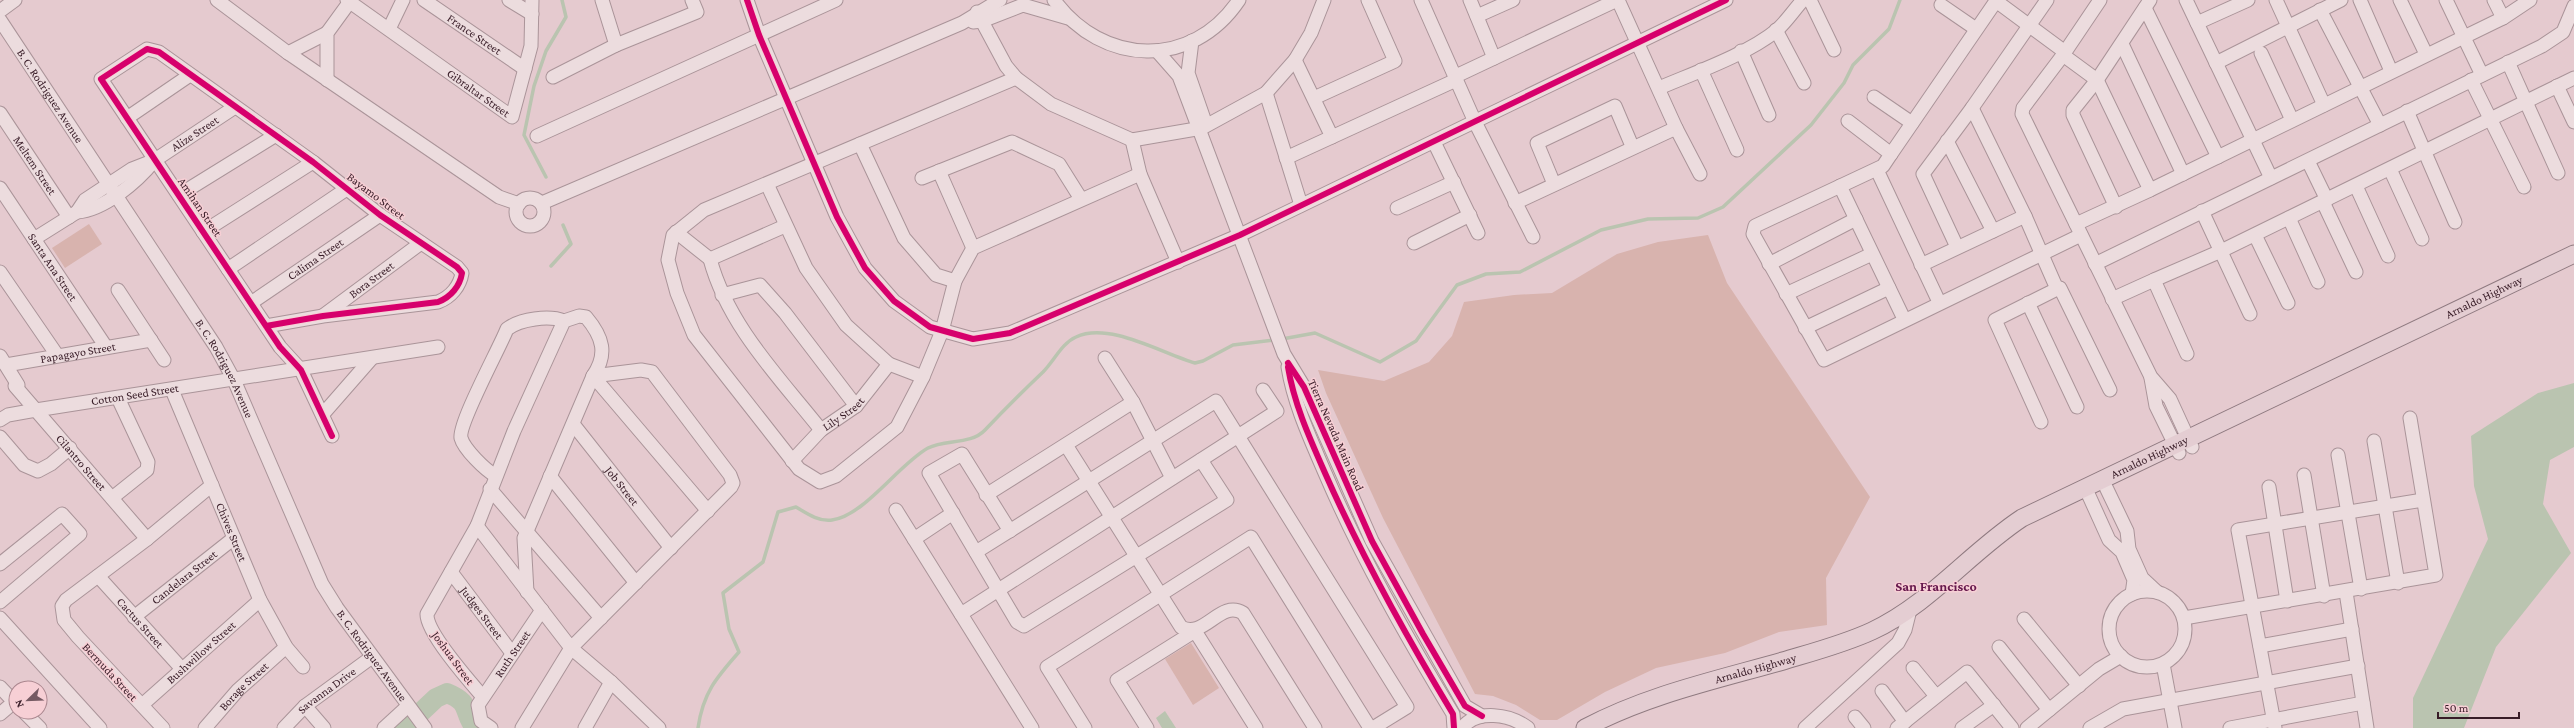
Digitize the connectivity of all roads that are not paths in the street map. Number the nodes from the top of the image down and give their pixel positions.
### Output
1 (15, 0) edge
2 (217, 0) edge
3 (403, 0) edge
4 (424, 0) edge
5 (509, 0) edge
6 (532, 0) edge
7 (602, 0) edge
8 (692, 0) edge
9 (747, 0) edge
10 (836, 0) edge
11 (1000, 0) edge
12 (1054, 0) edge
13 (1239, 0) edge
14 (1324, 0) edge
15 (1368, 0) edge
16 (1421, 0) edge
17 (1470, 0) edge
18 (1513, 0) edge
19 (1617, 0) edge
20 (1726, 0) edge
21 (1803, 0) edge
22 (1810, 0) edge
23 (2047, 0) edge
24 (2100, 0) edge
25 (2186, 0) edge
26 (2248, 0) edge
27 (2276, 0) edge
28 (2341, 0) edge
29 (2360, 0) edge
30 (2400, 0) edge
31 (2446, 0) edge
32 (2494, 0) edge
33 (2530, 0) edge
34 (350, 1) edge
35 (1995, 1) edge
36 (2148, 4) edge
37 (1941, 5) dead end
38 (2574, 6) edge
39 (2320, 10) junction
40 (0, 11) edge
41 (532, 14) junction
42 (1477, 16) junction
43 (979, 17) junction
44 (1068, 18) junction
45 (2503, 18) junction
46 (0, 20) edge
47 (2198, 23) junction
48 (2029, 25) junction
49 (2287, 26) junction
50 (389, 29) junction
51 (1976, 29) junction
52 (1776, 30) junction
53 (327, 33) junction
54 (758, 35) junction
55 (2464, 37) junction
56 (1192, 42) junction
57 (1638, 43) junction
58 (2122, 44) junction
59 (616, 45) junction
60 (1834, 50) dead end
61 (1157, 51) junction
62 (1741, 51) junction
63 (288, 53) junction
64 (2064, 53) junction
65 (2260, 53) dead end
66 (2426, 54) junction
67 (1494, 58) junction
68 (1295, 60) junction
69 (2508, 62) junction
70 (2216, 63) junction
71 (525, 69) junction
72 (1701, 70) junction
73 (2391, 71) junction
74 (190, 75) junction
75 (553, 77) dead end
76 (2477, 77) junction
77 (1016, 78) junction
78 (1456, 78) junction
79 (2574, 78) edge
80 (101, 79) joint
81 (327, 80) junction
82 (2097, 80) junction
83 (1804, 83) dead end
84 (2360, 86) junction
85 (2557, 86) junction
86 (1659, 88) junction
87 (1266, 93) junction
88 (1874, 97) dead end
89 (786, 98) junction
90 (1314, 98) junction
91 (2525, 102) junction
92 (2324, 105) junction
93 (235, 107) junction
94 (1972, 108) junction
95 (2407, 111) junction
96 (0, 113) edge
97 (1769, 115) dead end
98 (127, 118) junction
99 (2292, 120) junction
100 (2490, 120) junction
101 (1848, 121) dead end
102 (1475, 122) junction
103 (2574, 122) edge
104 (1912, 123) junction
105 (2380, 125) junction
106 (1202, 128) junction
107 (1676, 128) junction
108 (276, 135) junction
109 (537, 136) dead end
110 (1332, 137) junction
111 (2254, 139) junction
112 (1132, 140) junction
113 (1947, 141) junction
114 (1434, 142) junction
115 (860, 144) junction
116 (1632, 146) junction
117 (1737, 150) dead end
118 (2424, 153) junction
119 (1891, 154) junction
120 (2218, 157) junction
121 (1286, 158) junction
122 (155, 160) junction
123 (2308, 161) junction
124 (313, 162) junction
125 (814, 165) junction
126 (2390, 169) junction
127 (1877, 170) junction
128 (939, 171) junction
129 (2558, 173) dead end
130 (1140, 174) junction
131 (1700, 174) dead end
132 (2183, 174) junction
133 (922, 178) dead end
134 (2271, 178) junction
135 (1454, 182) junction
136 (767, 184) junction
137 (1554, 184) junction
138 (1840, 186) junction
139 (2356, 186) junction
140 (2524, 187) dead end
141 (0, 188) edge
142 (348, 188) junction
143 (112, 189) junction
144 (2150, 190) junction
145 (179, 195) junction
146 (1081, 199) junction
147 (2325, 201) junction
148 (542, 203) junction
149 (1515, 203) junction
150 (518, 204) junction
151 (1301, 205) junction
152 (2116, 207) junction
153 (1397, 208) dead end
154 (2202, 211) junction
155 (73, 214) junction
156 (380, 215) junction
157 (1470, 215) junction
158 (2025, 216) junction
159 (2289, 218) junction
160 (1856, 219) junction
161 (2456, 222) dead end
162 (785, 226) junction
163 (1993, 230) junction
164 (2078, 230) junction
165 (203, 232) junction
166 (676, 232) junction
167 (1478, 233) dead end
168 (1240, 235) junction
169 (2255, 235) junction
170 (1533, 237) dead end
171 (34, 239) junction
172 (2422, 239) dead end
173 (421, 243) junction
174 (1414, 243) dead end
175 (1957, 247) junction
176 (974, 248) junction
177 (2221, 251) junction
178 (2041, 253) junction
179 (1872, 254) junction
180 (2574, 254) edge
181 (2388, 256) dead end
182 (710, 258) junction
183 (1178, 262) junction
184 (1769, 264) junction
185 (2095, 264) junction
186 (1921, 265) junction
187 (228, 269) junction
188 (0, 272) edge
189 (2356, 272) dead end
190 (2154, 280) junction
191 (955, 281) junction
192 (2318, 282) dead end
193 (1889, 288) junction
194 (2057, 289) junction
195 (118, 290) dead end
196 (1786, 294) junction
197 (722, 295) junction
198 (2112, 298) junction
199 (1939, 302) junction
200 (251, 303) junction
201 (2028, 303) junction
202 (2288, 303) dead end
203 (2250, 314) dead end
204 (323, 316) junction
205 (1904, 320) junction
206 (564, 321) junction
207 (266, 326) junction
208 (1805, 328) junction
209 (942, 331) junction
210 (151, 340) junction
211 (106, 347) junction
212 (438, 347) dead end
213 (2187, 354) dead end
214 (57, 355) junction
215 (372, 358) junction
216 (1105, 358) dead end
217 (1286, 359) junction
218 (164, 360) dead end
219 (3, 361) edge
220 (889, 364) junction
221 (301, 370) junction
222 (593, 376) junction
223 (923, 377) junction
224 (234, 380) junction
225 (172, 390) junction
226 (1263, 390) dead end
227 (2110, 390) dead end
228 (118, 398) junction
229 (1133, 402) junction
230 (856, 406) junction
231 (2077, 407) dead end
232 (36, 410) junction
233 (323, 414) junction
234 (2410, 418) dead end
235 (0, 420) edge
236 (2041, 422) dead end
237 (572, 424) junction
238 (821, 430) junction
239 (1239, 435) junction
240 (332, 436) dead end
241 (0, 437) edge
242 (1154, 440) junction
243 (2374, 442) dead end
244 (1066, 444) junction
245 (2183, 445) junction
246 (70, 448) junction
247 (2338, 455) dead end
248 (792, 460) junction
249 (1201, 460) junction
250 (2304, 475) dead end
251 (496, 476) junction
252 (550, 476) junction
253 (1172, 478) junction
254 (1089, 481) junction
255 (2105, 483) junction
256 (212, 485) junction
257 (2269, 487) dead end
258 (490, 489) junction
259 (2087, 492) junction
260 (986, 495) junction
261 (112, 498) junction
262 (2423, 500) junction
263 (2386, 505) junction
264 (896, 510) dead end
265 (708, 511) junction
266 (2349, 512) junction
267 (953, 513) junction
268 (1111, 517) junction
269 (2312, 519) junction
270 (2275, 524) junction
271 (477, 526) junction
272 (527, 530) junction
273 (1010, 531) junction
274 (234, 538) junction
275 (146, 539) junction
276 (914, 539) junction
277 (671, 548) junction
278 (976, 552) junction
279 (1136, 557) junction
280 (0, 564) edge
281 (451, 572) junction
282 (98, 576) junction
283 (636, 583) junction
284 (2398, 583) junction
285 (999, 589) junction
286 (2361, 590) junction
287 (527, 592) junction
288 (2157, 592) junction
289 (2346, 592) junction
290 (2132, 594) junction
291 (1160, 595) junction
292 (2324, 596) junction
293 (260, 600) junction
294 (2287, 601) junction
295 (0, 602) edge
296 (1915, 605) junction
297 (2253, 607) junction
298 (542, 610) junction
299 (961, 614) junction
300 (134, 617) junction
301 (0, 618) edge
302 (601, 618) junction
303 (2184, 618) junction
304 (2024, 619) dead end
305 (2352, 629) junction
306 (1194, 631) junction
307 (2260, 646) junction
308 (286, 647) junction
309 (1999, 647) dead end
310 (571, 648) junction
311 (512, 653) junction
312 (372, 656) junction
313 (2121, 656) junction
314 (2163, 664) junction
315 (2358, 666) junction
316 (303, 667) dead end
317 (1913, 668) dead end
318 (182, 669) junction
319 (611, 682) junction
320 (2267, 683) junction
321 (2079, 686) junction
322 (0, 687) edge
323 (1882, 691) dead end
324 (8, 696) edge
325 (1936, 696) junction
326 (482, 697) junction
327 (2170, 699) junction
328 (1994, 704) junction
329 (2364, 704) junction
330 (142, 705) junction
331 (305, 706) junction
332 (410, 707) junction
333 (2049, 710) junction
334 (1482, 716) junction
335 (1855, 717) dead end
336 (32, 720) edge
337 (2274, 724) edge
338 (1901, 725) edge
339 (40, 728) edge
340 (100, 728) edge
341 (163, 728) edge
342 (205, 728) edge
343 (284, 728) edge
344 (324, 728) edge
345 (384, 728) edge
346 (425, 728) edge
347 (491, 728) edge
348 (522, 728) edge
349 (585, 728) edge
350 (659, 728) edge
351 (1032, 728) edge
352 (1085, 728) edge
353 (1147, 728) edge
354 (1256, 728) edge
355 (1315, 728) edge
356 (1370, 728) edge
357 (1373, 728) edge
358 (1454, 728) edge
359 (1462, 728) edge
360 (1528, 728) edge
361 (1585, 728) edge
362 (1805, 728) edge
363 (1864, 728) edge
364 (1962, 728) edge
365 (2012, 728) edge
366 (2027, 728) edge
367 (2090, 728) edge
368 (2175, 728) edge
369 (2230, 728) edge
370 (2367, 728) edge

1 - 40 street
2 - 63 street
3 - 50 street
4 - 71 street, France Street
5 - 41 street
6 - 41 street, Gibraltar Street
7 - 59 street
8 - 59 street
9 - 54 street
10 - 54 street
11 - 43 street
12 - 44 street
13 - 56 street
14 - 68 street
15 - 90 street
16 - 78 street
17 - 42 street
18 - 42 street
19 - 57 street
19 - 67 street
20 - 57 street
21 - 52 street
22 - 60 street
23 - 48 street
24 - 64 street
25 - 47 street
26 - 47 street
27 - 49 street
28 - 39 street
29 - 73 street
30 - 66 street
31 - 55 street
32 - 45 street
33 - 45 street
34 - 50 street, Gibraltar Street
34 - 53 street
35 - 48 street
35 - 51 street
36 - 58 street
36 - 120 street
37 - 51 street
38 - 69 street
39 - 49 street
39 - 84 street
41 - 71 street, Gibraltar Street
42 - 67 street
43 - 44 street
43 - 77 street
43 - 89 street
44 - 61 street
45 - 55 street
46 - 143 street, B. C. Rodriguez Avenue
47 - 70 street
48 - 64 street
48 - 94 street
49 - 70 street
49 - 92 street
50 - 71 street, Gibraltar Street
51 - 104 street
52 - 62 street
52 - 83 street
53 - 63 street
53 - 81 street
54 - 89 street
54 - 109 street
55 - 66 street
55 - 76 street
56 - 61 street
56 - 106 street, Tierra Nevada Main Road
57 - 86 street
57 - 102 street
58 - 82 street
58 - 132 street
59 - 75 street
61 - 106 street, Tierra Nevada Main Road
62 - 72 street
62 - 97 street
63 - 81 street
64 - 82 street
64 - 164 street
65 - 99 street
66 - 73 street
67 - 78 street
68 - 87 street
68 - 90 street
69 - 76 street
69 - 91 street
70 - 111 street
72 - 86 street
72 - 117 street
73 - 84 street
74 - 80 street, Bayamo Street
74 - 93 street, Bayamo Street
74 - 98 street
76 - 95 street
76 - 100 street
77 - 112 street
77 - 115 street
78 - 102 street
78 - 110 street
79 - 85 street
80 - 98 street, Amihan Street
81 - 150 street
82 - 144 street
82 - 152 street
84 - 92 street
84 - 105 street
85 - 91 street
85 - 103 street
86 - 107 street
87 - 106 street
87 - 121 street
88 - 104 street
89 - 125 street
89 - 148 street
90 - 110 street
91 - 100 street
91 - 129 street
92 - 99 street
93 - 108 street, Bayamo Street
93 - 122 street, Alize Street
94 - 113 street
94 - 158 street
95 - 105 street
95 - 118 street
96 - 155 street, Meltem Street
98 - 122 street, Amihan Street
99 - 111 street
100 - 118 street
100 - 140 street
101 - 119 street
102 - 114 street
102 - 149 street
104 - 119 street
105 - 123 street
106 - 112 street
106 - 168 street, Tierra Nevada Main Road
107 - 116 street
107 - 131 street
108 - 124 street, Bayamo Street
108 - 145 street
110 - 121 street
111 - 120 street
111 - 134 street
112 - 130 street
113 - 163 street
113 - 175 street
114 - 135 street
114 - 151 street
115 - 125 street
115 - 191 street
116 - 137 street
116 - 137 street
118 - 126 street
118 - 161 street
119 - 127 street
120 - 132 street
121 - 151 street
122 - 143 street, Alize Street
122 - 145 street, Amihan Street
123 - 134 street
123 - 147 street
124 - 142 street, Bayamo Street
124 - 165 street
125 - 136 street
125 - 209 street
126 - 139 street
126 - 172 street
127 - 138 street
127 - 186 street
128 - 133 street
128 - 146 street
128 - 176 street
130 - 146 street
130 - 183 street
132 - 144 street
134 - 154 street
135 - 153 street
135 - 157 street
136 - 162 street
136 - 166 street
137 - 149 street
138 - 160 street
138 - 184 street
139 - 147 street
139 - 181 street
141 - 171 street, Santa Ana Street
142 - 156 street, Bayamo Street
142 - 187 street
143 - 155 street, Alize Street
143 - 224 street, B. C. Rodriguez Avenue
144 - 152 street
145 - 165 street, Amihan Street
146 - 176 street
147 - 159 street
147 - 189 street
148 - 150 street
148 - 150 street
149 - 170 street
151 - 168 street
152 - 164 street
154 - 177 street
154 - 185 street
155 - 171 street, Alize Street
156 - 173 street, Bayamo Street
156 - 200 street, Calima Street
157 - 167 street
157 - 174 street
158 - 163 street
158 - 178 street
159 - 169 street
159 - 192 street
160 - 179 street
160 - 184 street
162 - 182 street
162 - 220 street
163 - 175 street
164 - 178 street
164 - 185 street
165 - 187 street, Amihan Street
166 - 182 street
166 - 248 street
168 - 183 street
168 - 217 street, Tierra Nevada Main Road
169 - 177 street
169 - 202 street
171 - 211 street, Santa Ana Street
173 - 204 street, Bora Street
173 - 204 street, Bayamo Street
175 - 186 street
176 - 191 street
177 - 190 street
177 - 203 street
178 - 194 street
178 - 199 street
179 - 193 street
179 - 196 street
180 - 245 main road, Arnaldo Highway
182 - 197 street
183 - 209 street
184 - 196 street
185 - 198 street
186 - 199 street
187 - 200 street, Amihan Street
188 - 214 street
190 - 198 street
190 - 213 street
191 - 209 street
193 - 205 street
193 - 208 street
194 - 201 street
194 - 227 street
195 - 210 street
196 - 208 street
197 - 230 street
197 - 238 street
198 - 245 street
199 - 205 street
200 - 207 street, Amihan Street
201 - 231 street
201 - 236 street
204 - 207 street, Bayamo Street
205 - 208 street
206 - 222 street
206 - 251 street
206 - 251 street
207 - 221 street, Amihan Street
209 - 223 street
210 - 211 street, Papagayo Street
210 - 218 street
211 - 214 street, Papagayo Street
212 - 215 street, Cotton Seed Street
214 - 219 street, Papagayo Street
215 - 221 street, Cotton Seed Street
215 - 233 street
216 - 229 street
217 - 334 street, Tierra Nevada Main Road
217 - 358 street, Tierra Nevada Main Road
219 - 232 street, Cilantro Street
220 - 223 street
220 - 230 street, Lily Street
221 - 224 street, Cotton Seed Street
221 - 233 street, Amihan Street
222 - 237 street
222 - 265 street
222 - 265 street
223 - 248 street
224 - 225 street, Cotton Seed Street
224 - 312 street, B. C. Rodriguez Avenue
225 - 228 street, Cotton Seed Street
225 - 256 street, Chives Street
226 - 239 street
228 - 232 street, Cotton Seed Street
228 - 261 street
229 - 242 street
229 - 244 street
230 - 238 street, Lily Street
232 - 235 street, Cotton Seed Street
232 - 246 street, Cilantro Street
233 - 240 street, Amihan Street
234 - 262 street
237 - 252 street
237 - 277 street, Job Street
238 - 248 street, Lily Street
239 - 242 street
239 - 249 street
239 - 357 street
241 - 246 street
242 - 253 street
242 - 254 street
243 - 263 street
244 - 254 street
244 - 260 street
245 - 255 main road, Arnaldo Highway
246 - 261 street, Cilantro Street
247 - 266 street
249 - 253 street
249 - 279 street
250 - 269 street
251 - 258 street
252 - 272 street
252 - 283 street
253 - 268 street
254 - 268 street
254 - 273 street
255 - 259 main road, Arnaldo Highway
255 - 288 street
256 - 274 street, Chives Street
256 - 275 street
257 - 270 street
258 - 271 street
258 - 272 street
259 - 290 street
259 - 296 main road, Arnaldo Highway
260 - 267 street
260 - 273 street
261 - 275 street, Cilantro Street
262 - 263 street
262 - 284 street
263 - 266 street
263 - 284 street
264 - 276 street
265 - 277 street
266 - 269 street
266 - 286 street
267 - 276 street
267 - 278 street
268 - 279 street
268 - 285 street
269 - 270 street
269 - 292 street
270 - 294 street
270 - 297 street
271 - 281 street
271 - 287 street
272 - 287 street
272 - 302 street
273 - 278 street
274 - 293 street, Chives Street
274 - 300 street, Candelara Street
275 - 282 street
276 - 299 street
277 - 283 street
278 - 285 street
279 - 285 street
279 - 291 street
280 - 295 street
281 - 311 street, Judges Street
281 - 326 street, Joshua Street
282 - 300 street, Cactus Street
282 - 330 street, Bermuda Street
283 - 302 street
284 - 286 street
285 - 299 street
286 - 289 street
287 - 298 street
288 - 290 street
288 - 303 street
289 - 292 street
289 - 305 street
290 - 313 street
291 - 306 street
291 - 352 street
291 - 356 street
292 - 294 street
293 - 308 street, Chives Street
293 - 318 street, Bushwillow Street
294 - 297 street
296 - 361 main road, Arnaldo Highway
296 - 362 street
297 - 303 street
297 - 307 street
298 - 310 street
298 - 311 street, Ruth Street
299 - 351 street
300 - 318 street, Cactus Street
301 - 340 street
302 - 310 street
303 - 314 street
304 - 321 street
305 - 307 street
305 - 315 street
306 - 353 street
306 - 354 street
306 - 355 street
307 - 320 street
308 - 316 street, Chives Street
308 - 342 street, Borage Street
309 - 333 street
310 - 319 street
310 - 348 street
311 - 326 street, Ruth Street
312 - 331 street, Savanna Drive
312 - 332 street, B. C. Rodriguez Avenue
313 - 314 street
313 - 321 street
314 - 327 street
315 - 320 street
315 - 329 street
317 - 325 street
318 - 330 street, Bushwillow Street
319 - 349 street
319 - 350 street
320 - 327 street
320 - 337 street
321 - 333 street
322 - 324 street
323 - 338 street
325 - 328 street
325 - 338 street
326 - 347 street
327 - 367 street
327 - 368 street
328 - 364 street
328 - 365 street
329 - 337 street
329 - 370 street
330 - 341 street, Bermuda Street
331 - 343 street, Savanna Drive
331 - 344 street
332 - 345 street
332 - 346 street, B. C. Rodriguez Avenue
333 - 366 street
334 - 359 street
334 - 360 street
335 - 363 street
336 - 339 street
337 - 369 street

